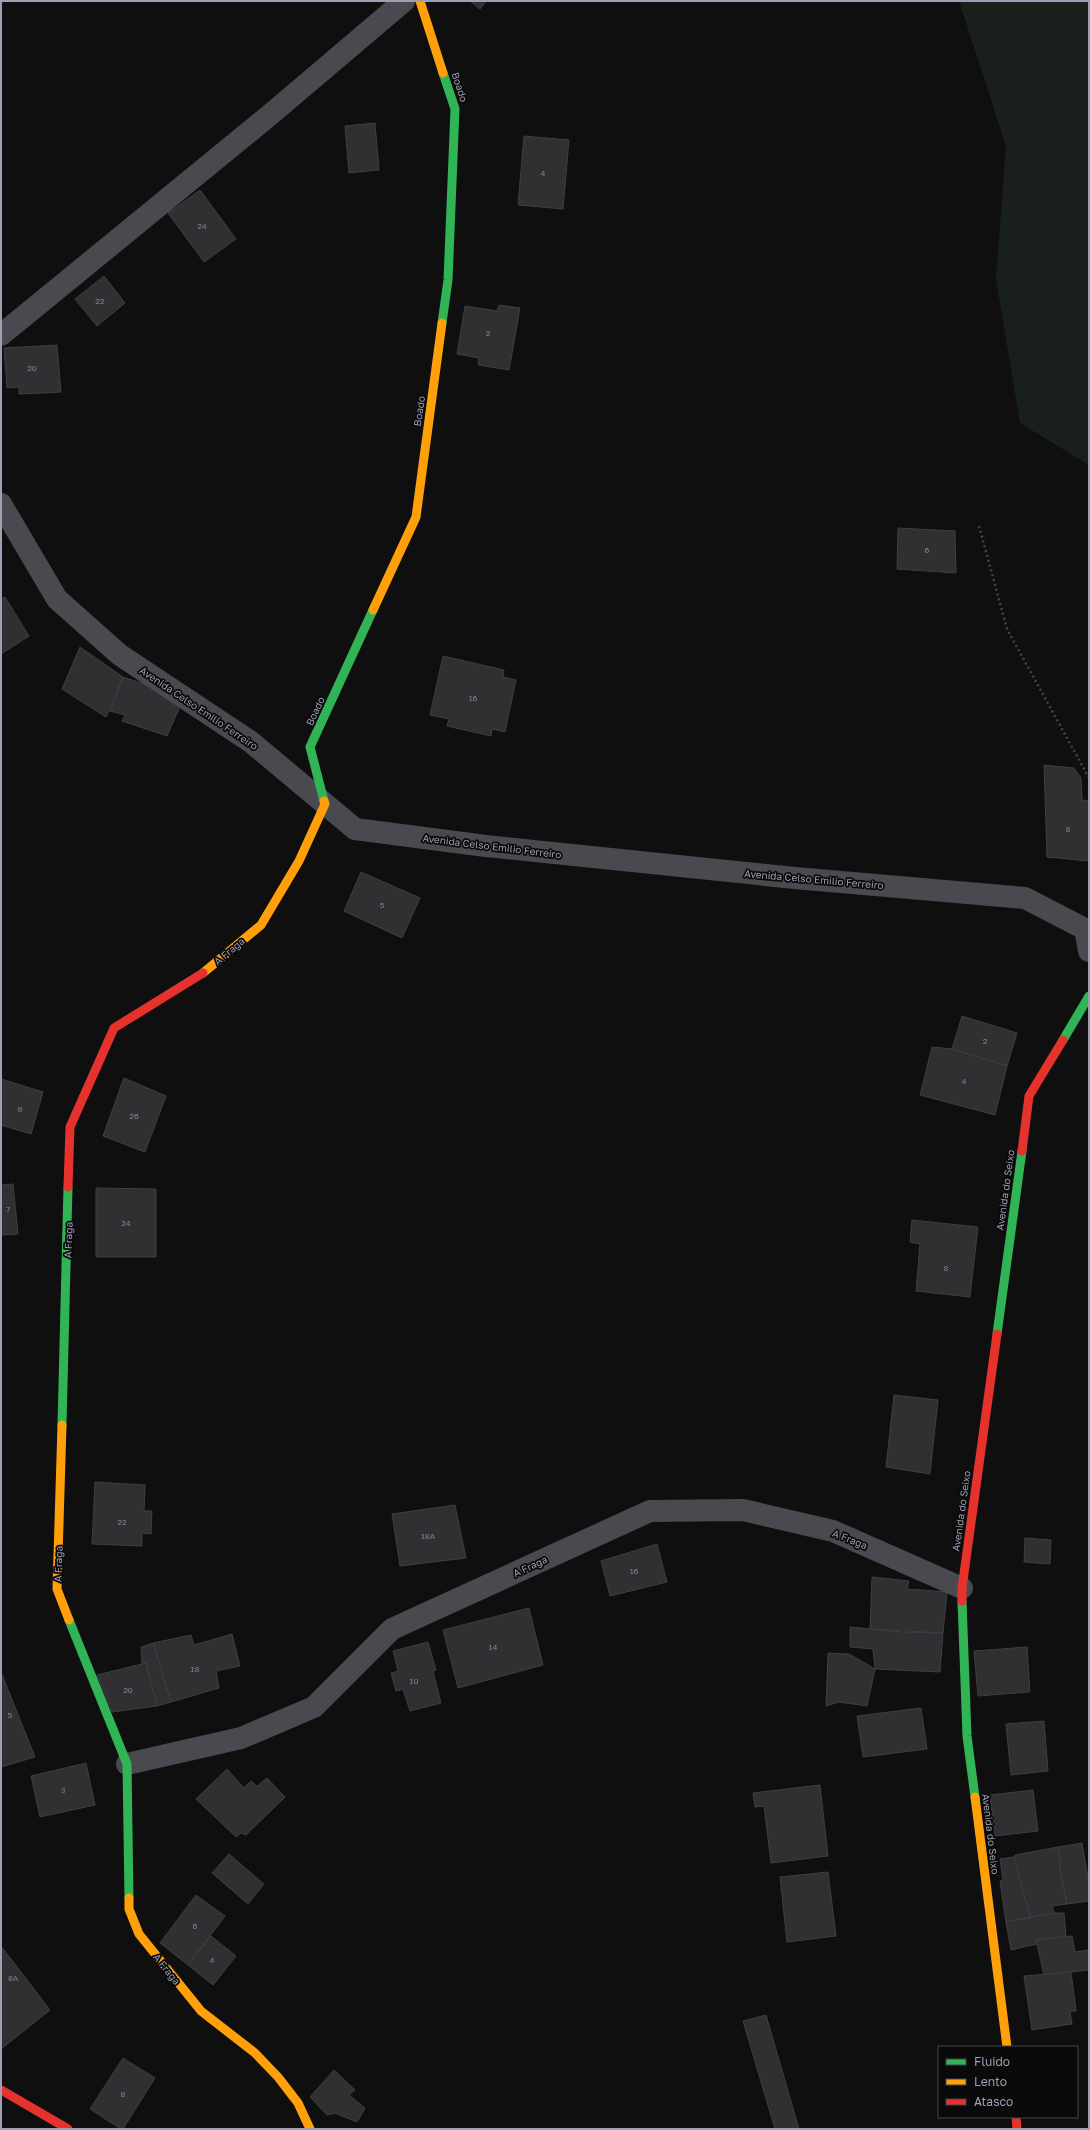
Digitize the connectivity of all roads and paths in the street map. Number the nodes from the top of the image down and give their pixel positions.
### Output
1 (404, 1) edge
2 (420, 1) edge
3 (1, 335) edge
4 (1, 504) edge
5 (979, 526) dead end
6 (1089, 778) edge
7 (325, 804) junction
8 (1089, 951) edge
9 (1089, 996) edge
10 (962, 1588) junction
11 (127, 1764) junction
12 (1007, 2046) edge
13 (1, 2090) edge
14 (1016, 2118) edge
15 (68, 2129) edge
16 (310, 2129) edge
17 (1017, 2129) edge

1 - 3 street
2 - 7 street, Boado
4 - 7 street, Avenida Celso Emilio Ferreiro
5 - 6 path
7 - 8 street, Avenida Celso Emilio Ferreiro
7 - 11 street, A Fraga
9 - 10 street, Avenida do Seixo
10 - 11 street, A Fraga
10 - 12 street, Avenida do Seixo
11 - 16 street, A Fraga
13 - 15 street
14 - 17 street

